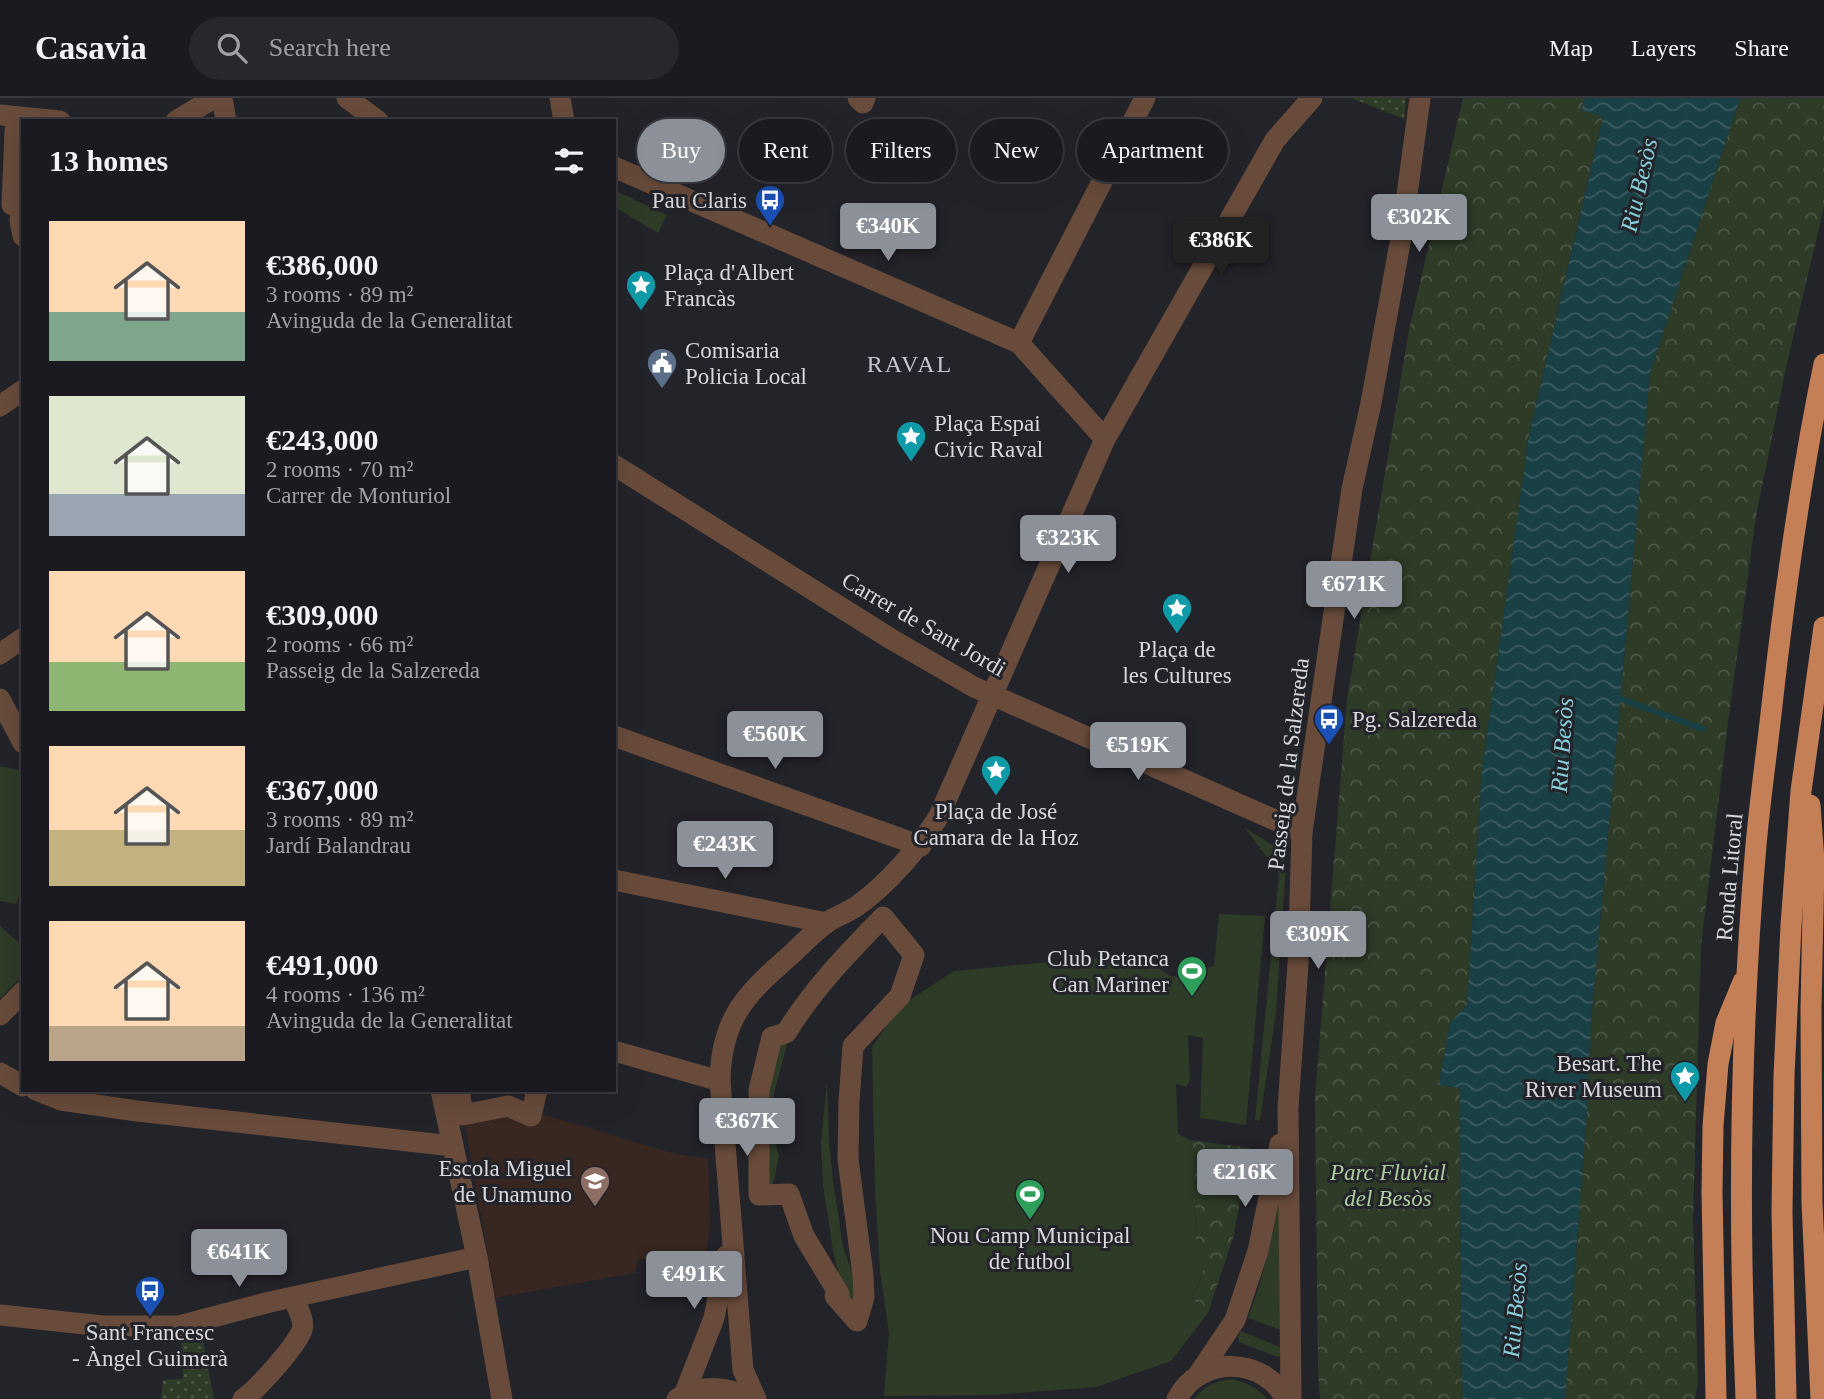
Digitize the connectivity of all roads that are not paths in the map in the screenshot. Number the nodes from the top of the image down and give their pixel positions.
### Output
1 (215, 98) edge
2 (222, 98) edge
3 (347, 98) edge
4 (560, 98) edge
5 (858, 98) edge
6 (864, 98) edge
7 (1145, 98) edge
8 (1312, 98) edge
9 (1420, 98) edge
10 (17, 115) edge
11 (46, 119) edge
12 (179, 119) edge
13 (226, 119) edge
14 (375, 119) edge
15 (564, 119) edge
16 (616, 168) edge
17 (14, 206) edge
18 (21, 225) edge
19 (1019, 343) junction
20 (1824, 364) edge
21 (21, 391) edge
22 (0, 406) edge
23 (1105, 439) junction
24 (616, 466) edge
25 (1824, 627) edge
26 (21, 639) edge
27 (0, 654) edge
28 (992, 694) junction
29 (0, 699) edge
30 (616, 737) edge
31 (21, 739) edge
32 (1807, 751) junction
33 (1302, 832) junction
34 (921, 846) junction
35 (616, 880) edge
36 (827, 923) junction
37 (1748, 971) junction
38 (21, 994) edge
39 (0, 1015) edge
40 (616, 1052) edge
41 (0, 1073) edge
42 (720, 1082) junction
43 (21, 1085) edge
44 (41, 1092) edge
45 (441, 1092) edge
46 (459, 1092) edge
47 (537, 1092) edge
48 (1288, 1108) junction
49 (453, 1146) junction
50 (759, 1195) joint
51 (731, 1237) junction
52 (477, 1257) junction
53 (293, 1297) junction
54 (0, 1315) edge
55 (1198, 1375) junction
56 (680, 1397) edge
57 (1176, 1398) edge
58 (243, 1399) edge
59 (502, 1399) edge
60 (748, 1399) edge
61 (756, 1399) edge
62 (1288, 1399) edge
63 (1716, 1399) edge
64 (1746, 1399) edge
65 (1786, 1399) edge
66 (1821, 1399) edge

1 - 12 street
2 - 13 street
3 - 14 street
4 - 15 street
5 - 6 street
7 - 19 street
8 - 23 street
9 - 33 street, Passeig de la Salzereda
10 - 11 street
10 - 17 street
16 - 19 street
17 - 18 street
19 - 23 street
20 - 37 highway, Ronda Litoral
21 - 22 street
23 - 28 street
24 - 28 street, Carrer de Sant Jordi
25 - 32 highway
26 - 27 street
28 - 33 street, Carrer de Sant Jordi
28 - 34 street
29 - 31 street
30 - 34 street
32 - 65 highway
32 - 66 highway
33 - 48 street, Passeig de la Salzereda
34 - 36 street
35 - 36 street
36 - 42 street
37 - 63 highway
37 - 64 highway, Ronda Litoral
38 - 39 street
40 - 42 street
41 - 43 street
42 - 51 street
44 - 49 street
45 - 49 street
46 - 47 street
48 - 55 street, Passeig de la Salzereda
48 - 62 street, Passeig de la Salzereda
49 - 52 street
50 - 50 street
51 - 56 street
51 - 61 street
52 - 53 street
52 - 59 street
53 - 54 street
53 - 58 street
55 - 57 street, Passeig de la Salzereda
55 - 62 street
56 - 60 street

